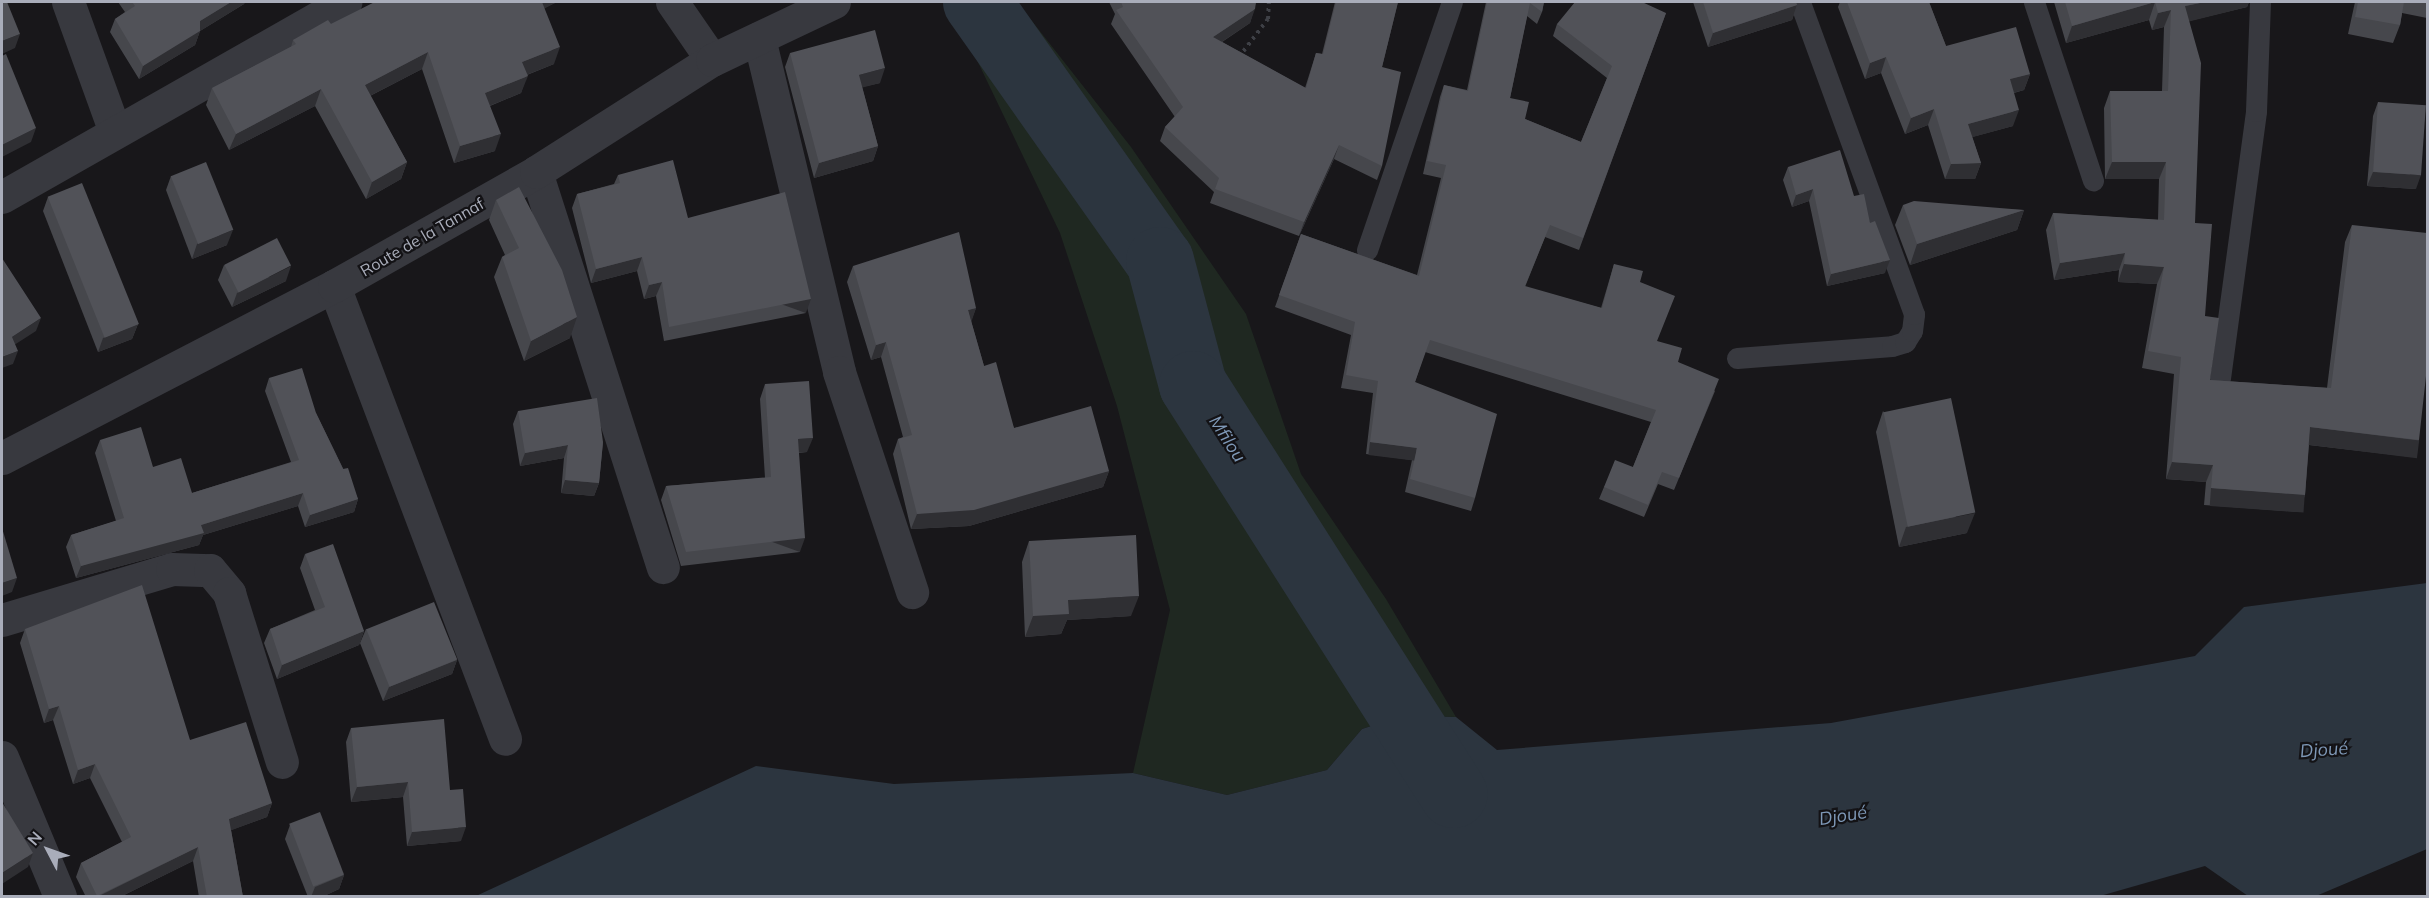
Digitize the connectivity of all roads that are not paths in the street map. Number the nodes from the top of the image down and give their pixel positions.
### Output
1 (68, 2) edge
2 (345, 2) edge
3 (672, 2) edge
4 (834, 2) edge
5 (1452, 2) edge
6 (1800, 2) edge
7 (2034, 2) edge
8 (2260, 2) edge
9 (759, 38) junction
10 (712, 60) junction
11 (114, 129) junction
12 (536, 172) junction
13 (2093, 180) dead end
14 (2, 197) edge
15 (1367, 250) dead end
16 (334, 286) junction
17 (1737, 358) dead end
18 (2220, 378) edge
19 (2, 458) edge
20 (663, 567) dead end
21 (912, 591) dead end
22 (2, 620) edge
23 (505, 739) dead end
24 (2, 758) edge
25 (282, 762) dead end
26 (60, 897) edge

1 - 11 street
2 - 11 street
3 - 10 street
4 - 9 street, Route de la Tannaf
5 - 15 lane
6 - 17 lane
7 - 13 lane
8 - 18 lane
9 - 10 street, Route de la Tannaf
9 - 21 street
10 - 12 street, Route de la Tannaf
11 - 14 street
12 - 16 street, Route de la Tannaf
12 - 20 street
16 - 19 street, Route de la Tannaf
16 - 23 street
22 - 25 street
24 - 26 street

